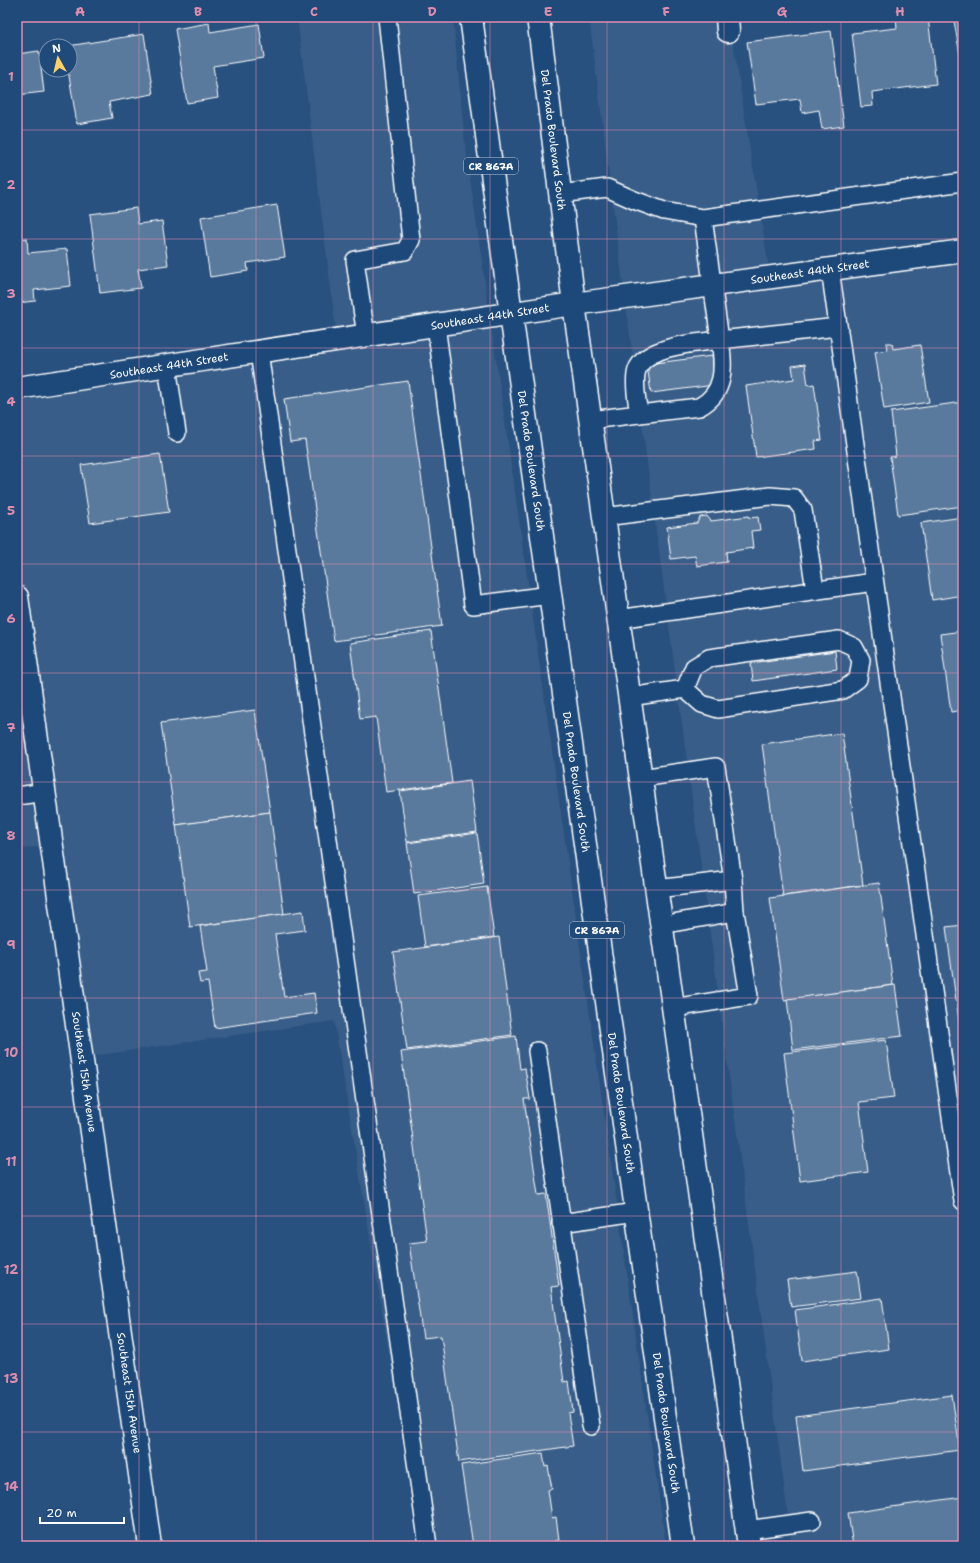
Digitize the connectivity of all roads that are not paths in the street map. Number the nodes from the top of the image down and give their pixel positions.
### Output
1 (387, 17) edge
2 (471, 17) edge
3 (538, 17) edge
4 (963, 182) edge
5 (560, 194) junction
6 (703, 218) junction
7 (963, 251) edge
8 (830, 269) junction
9 (713, 285) junction
10 (574, 304) junction
11 (511, 314) junction
12 (436, 325) junction
13 (838, 327) junction
14 (366, 336) junction
15 (720, 340) junction
16 (259, 352) junction
17 (167, 366) junction
18 (17, 388) edge
19 (639, 414) junction
20 (590, 420) junction
21 (178, 433) dead end
22 (604, 517) junction
23 (874, 582) junction
24 (815, 590) junction
25 (550, 595) junction
26 (17, 598) edge
27 (618, 619) junction
28 (19, 629) edge
29 (885, 657) junction
30 (862, 660) junction
31 (685, 689) junction
32 (629, 697) junction
33 (641, 778) junction
34 (44, 792) junction
35 (17, 796) edge
36 (733, 880) junction
37 (656, 889) junction
38 (736, 912) junction
39 (661, 925) junction
40 (673, 1008) junction
41 (537, 1050) dead end
42 (963, 1200) edge
43 (636, 1212) junction
44 (561, 1223) junction
45 (591, 1426) dead end
46 (812, 1521) dead end
47 (748, 1538) edge
48 (150, 1546) edge
49 (428, 1546) edge
50 (683, 1546) edge

1 - 14 lane
2 - 11 main road, Del Prado Boulevard South / CR 867A
3 - 5 main road, Del Prado Boulevard South
4 - 6 lane
5 - 6 lane
5 - 10 main road, Del Prado Boulevard South
6 - 9 lane
7 - 8 main road, Southeast 44th Street
8 - 9 main road, Southeast 44th Street
8 - 13 lane
9 - 10 main road, Southeast 44th Street
9 - 15 lane
10 - 11 main road, Southeast 44th Street
10 - 20 main road, Del Prado Boulevard South
11 - 12 main road, Southeast 44th Street
11 - 25 main road, Del Prado Boulevard South / CR 867A
12 - 14 main road, Southeast 44th Street
12 - 25 lane
13 - 15 lane
13 - 23 lane
14 - 16 main road, Southeast 44th Street
15 - 19 lane
15 - 19 lane
16 - 17 main road, Southeast 44th Street
16 - 49 lane
17 - 18 main road, Southeast 44th Street
17 - 21 lane
19 - 20 lane
20 - 22 main road, Del Prado Boulevard South
22 - 24 lane
22 - 27 main road, Del Prado Boulevard South
23 - 24 lane
23 - 29 lane
24 - 27 lane
25 - 43 main road, Del Prado Boulevard South / CR 867A
26 - 28 main road, Southeast 15th Avenue
27 - 32 main road, Del Prado Boulevard South
28 - 34 main road, Southeast 15th Avenue
29 - 30 lane
29 - 42 lane
30 - 31 lane
30 - 31 lane
31 - 32 lane
32 - 33 main road, Del Prado Boulevard South
33 - 36 lane
33 - 37 main road, Del Prado Boulevard South
34 - 35 lane
34 - 48 main road, Southeast 15th Avenue
36 - 37 lane
36 - 38 lane
37 - 39 main road, Del Prado Boulevard South
38 - 39 lane
38 - 40 lane
39 - 40 main road, Del Prado Boulevard South
40 - 47 main road, Del Prado Boulevard South
41 - 44 lane
43 - 44 lane
43 - 50 main road, Del Prado Boulevard South / CR 867A
44 - 45 lane
46 - 47 lane

